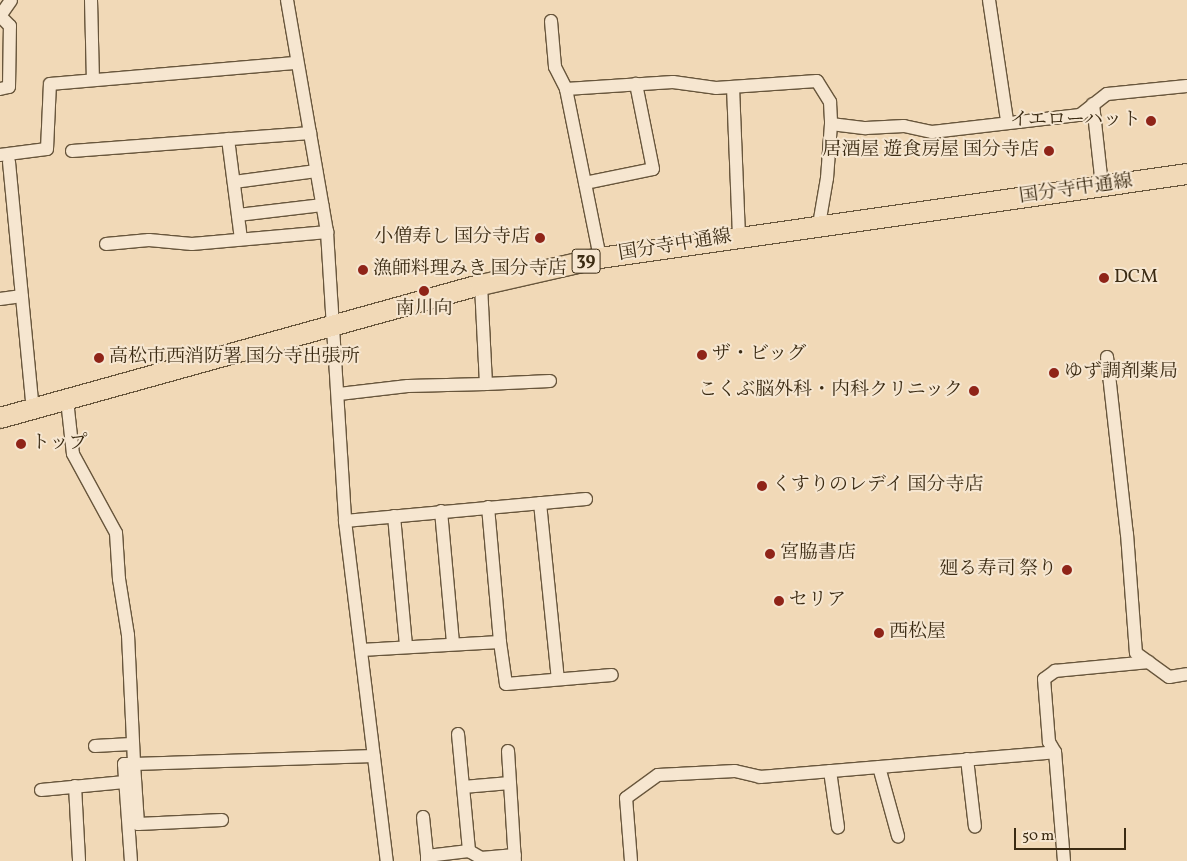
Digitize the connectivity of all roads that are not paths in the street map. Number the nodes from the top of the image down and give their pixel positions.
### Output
1 (12, 0) edge
2 (91, 0) edge
3 (287, 0) edge
4 (988, 0) edge
5 (551, 21) dead end
6 (297, 63) junction
7 (93, 80) junction
8 (636, 84) junction
9 (733, 86) junction
10 (1187, 86) edge
11 (0, 89) edge
12 (566, 89) junction
13 (1093, 104) junction
14 (1007, 122) junction
15 (831, 124) junction
16 (310, 133) junction
17 (228, 139) junction
18 (72, 151) dead end
19 (4, 159) edge
20 (316, 171) junction
21 (1187, 174) edge
22 (234, 182) junction
23 (585, 183) junction
24 (1102, 186) junction
25 (6, 198) edge
26 (322, 205) junction
27 (238, 215) junction
28 (819, 225) junction
29 (327, 232) junction
30 (739, 236) junction
31 (241, 239) junction
32 (106, 244) dead end
33 (600, 258) junction
34 (481, 285) junction
35 (22, 296) junction
36 (0, 299) edge
37 (335, 324) junction
38 (1107, 357) dead end
39 (550, 381) dead end
40 (486, 384) junction
41 (339, 394) junction
42 (67, 400) junction
43 (33, 409) junction
44 (0, 418) edge
45 (586, 499) dead end
46 (540, 503) junction
47 (488, 507) junction
48 (441, 511) junction
49 (394, 516) junction
50 (344, 521) junction
51 (500, 642) junction
52 (454, 643) junction
53 (406, 646) junction
54 (361, 650) junction
55 (1149, 662) junction
56 (1187, 674) edge
57 (612, 675) dead end
58 (558, 679) junction
59 (458, 734) dead end
60 (132, 744) junction
61 (96, 746) dead end
62 (508, 751) dead end
63 (1055, 752) junction
64 (374, 756) junction
65 (967, 759) junction
66 (134, 764) junction
67 (879, 767) junction
68 (830, 771) junction
69 (125, 782) junction
70 (510, 784) junction
71 (75, 786) junction
72 (463, 787) junction
73 (41, 790) dead end
74 (423, 817) dead end
75 (222, 820) dead end
76 (838, 827) dead end
77 (975, 827) dead end
78 (898, 836) dead end
79 (469, 851) junction
80 (427, 858) edge
81 (515, 858) edge
82 (79, 861) edge
83 (131, 861) edge
84 (387, 861) edge
85 (631, 861) edge
86 (1064, 861) edge

1 - 11 street
2 - 7 street
3 - 6 street
4 - 14 street
5 - 12 street
6 - 7 street
6 - 16 street
7 - 19 street
8 - 9 street
8 - 12 street
8 - 23 street
9 - 15 street
9 - 30 street
10 - 13 street
12 - 23 street
13 - 14 street
13 - 24 street
14 - 15 street
15 - 28 street
16 - 17 street
16 - 20 street
17 - 18 street
17 - 22 street
19 - 25 street
20 - 22 street
20 - 26 street
21 - 24 main road, 国分寺中通線 / 39
22 - 27 street
23 - 33 street
24 - 28 main road, 国分寺中通線 / 39
25 - 35 street
26 - 27 street
26 - 29 street
27 - 31 street
28 - 30 main road, 国分寺中通線 / 39
29 - 31 street
29 - 37 street
30 - 33 main road, 国分寺中通線 / 39
31 - 32 street
33 - 34 main road, 国分寺中通線 / 39
34 - 37 main road, 国分寺中通線 / 39
34 - 40 street
35 - 36 street
35 - 43 street
37 - 41 street
37 - 42 main road, 国分寺中通線 / 39
38 - 55 street
39 - 40 street
40 - 41 street
41 - 50 street
42 - 43 main road, 国分寺中通線 / 39
42 - 60 street
43 - 44 main road, 国分寺中通線 / 39
45 - 46 street
46 - 47 street
46 - 58 street
47 - 48 street
47 - 51 street
48 - 49 street
48 - 52 street
49 - 50 street
49 - 53 street
50 - 54 street
51 - 52 street
51 - 58 street
52 - 53 street
53 - 54 street
54 - 64 street
55 - 56 street
55 - 63 street
57 - 58 street
59 - 72 street
60 - 61 street
60 - 66 street
62 - 70 street
63 - 65 street
63 - 86 street
64 - 66 street
64 - 84 street
65 - 67 street
65 - 77 street
66 - 69 street
66 - 75 street
67 - 68 street
67 - 78 street
68 - 76 street
68 - 85 street
69 - 71 street
69 - 83 street
70 - 72 street
70 - 81 street
71 - 73 street
71 - 82 street
72 - 79 street
74 - 80 street
79 - 80 street
79 - 81 street

